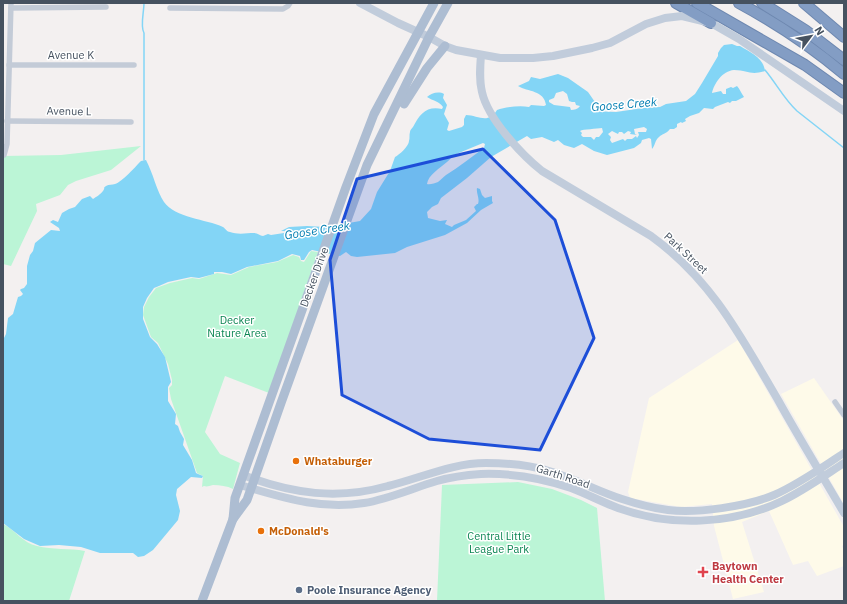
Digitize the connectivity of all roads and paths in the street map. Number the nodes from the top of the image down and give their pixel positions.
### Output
1 (290, 3) edge
2 (360, 3) edge
3 (434, 3) edge
4 (448, 3) edge
5 (676, 3) edge
6 (697, 3) edge
7 (739, 3) edge
8 (762, 3) edge
9 (804, 3) edge
10 (11, 6) edge
11 (106, 7) dead end
12 (170, 8) dead end
13 (715, 25) junction
14 (3, 30) edge
15 (10, 30) junction
16 (418, 32) junction
17 (429, 37) junction
18 (844, 37) edge
19 (445, 46) junction
20 (481, 55) junction
21 (844, 60) edge
22 (9, 65) junction
23 (134, 65) dead end
24 (844, 74) edge
25 (844, 93) edge
26 (844, 111) edge
27 (7, 121) junction
28 (131, 122) dead end
29 (4, 155) dead end
30 (367, 165) junction
31 (835, 402) dead end
32 (844, 415) edge
33 (844, 453) edge
34 (844, 463) edge
35 (491, 464) junction
36 (434, 472) junction
37 (821, 473) junction
38 (490, 474) junction
39 (243, 475) junction
40 (563, 476) junction
41 (438, 481) junction
42 (253, 483) junction
43 (240, 484) junction
44 (559, 484) junction
45 (375, 489) junction
46 (329, 494) junction
47 (377, 500) junction
48 (328, 505) junction
49 (732, 506) junction
50 (669, 511) junction
51 (844, 513) edge
52 (733, 516) junction
53 (233, 519) junction
54 (671, 521) junction
55 (205, 599) edge

1 - 12 street
2 - 16 main road
3 - 16 main road, Decker Drive
4 - 17 main road, Decker Drive
5 - 13 highway
6 - 25 highway
7 - 24 highway
8 - 21 highway
9 - 18 highway
10 - 11 street
10 - 15 street
13 - 20 main road
13 - 26 main road
14 - 15 street
15 - 22 street
16 - 17 main road
16 - 39 main road, Decker Drive
17 - 19 main road
17 - 30 main road, Decker Drive
19 - 20 main road
19 - 30 main road
20 - 37 main road, Park Street
22 - 23 street, Avenue K
22 - 27 street
27 - 28 street, Avenue L
27 - 29 street
30 - 42 main road, Decker Drive
31 - 32 street
33 - 37 main road, Garth Road
34 - 37 main road, Garth Road
35 - 36 main road, Garth Road
35 - 38 main road
35 - 40 main road, Garth Road
36 - 41 main road
36 - 45 main road, Garth Road
37 - 49 main road, Garth Road
37 - 51 main road, Park Street
37 - 52 main road, Garth Road
38 - 41 main road, Garth Road
38 - 44 main road, Garth Road
39 - 42 main road, Garth Road
39 - 43 main road, Decker Drive
40 - 44 main road
40 - 50 main road, Garth Road
41 - 47 main road, Garth Road
42 - 43 main road, Garth Road
42 - 46 main road, Garth Road
42 - 48 main road, Garth Road
42 - 53 main road, Decker Drive
43 - 53 main road, Decker Drive
44 - 54 main road, Garth Road
45 - 46 main road, Garth Road
45 - 47 main road
46 - 48 street
47 - 48 main road, Garth Road
49 - 50 main road, Garth Road
49 - 52 main road
50 - 54 main road
52 - 54 main road, Garth Road
53 - 55 main road, Decker Drive

